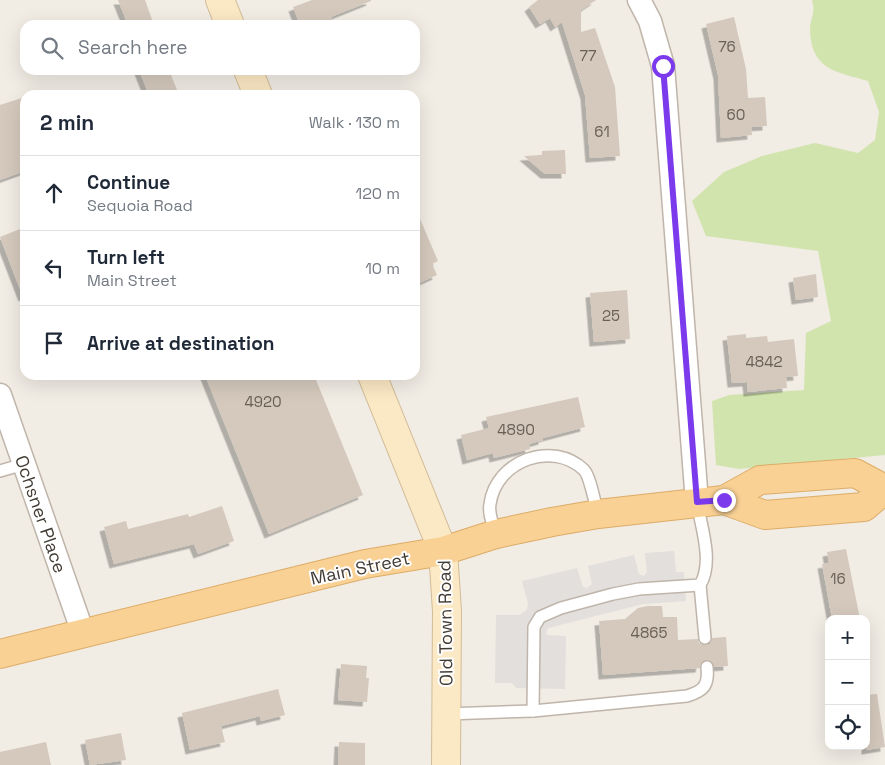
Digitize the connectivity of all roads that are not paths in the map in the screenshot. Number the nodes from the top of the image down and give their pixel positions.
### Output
1 (220, 0) edge
2 (639, 0) edge
3 (228, 20) edge
4 (250, 75) edge
5 (256, 90) edge
6 (374, 380) edge
7 (0, 394) edge
8 (24, 464) junction
9 (0, 472) edge
10 (885, 489) edge
11 (710, 501) junction
12 (598, 514) junction
13 (496, 534) junction
14 (443, 551) junction
15 (700, 585) junction
16 (82, 634) junction
17 (705, 638) dead end
18 (0, 654) edge
19 (707, 667) dead end
20 (533, 711) junction
21 (446, 714) junction
22 (446, 765) edge

1 - 3 main road
2 - 11 street
4 - 5 main road
6 - 14 main road, Old Town Road
7 - 8 street, Ochsner Place
8 - 9 lane
8 - 16 street, Ochsner Place
10 - 11 main road, Main Street
11 - 12 main road, Main Street
11 - 15 lane
12 - 13 main road, Main Street
12 - 13 lane
13 - 14 main road, Main Street
14 - 16 main road, Main Street
14 - 21 main road, Old Town Road
15 - 17 lane
15 - 20 lane
16 - 18 main road, Main Street
19 - 20 lane
20 - 21 lane
21 - 22 main road, Old Town Road

